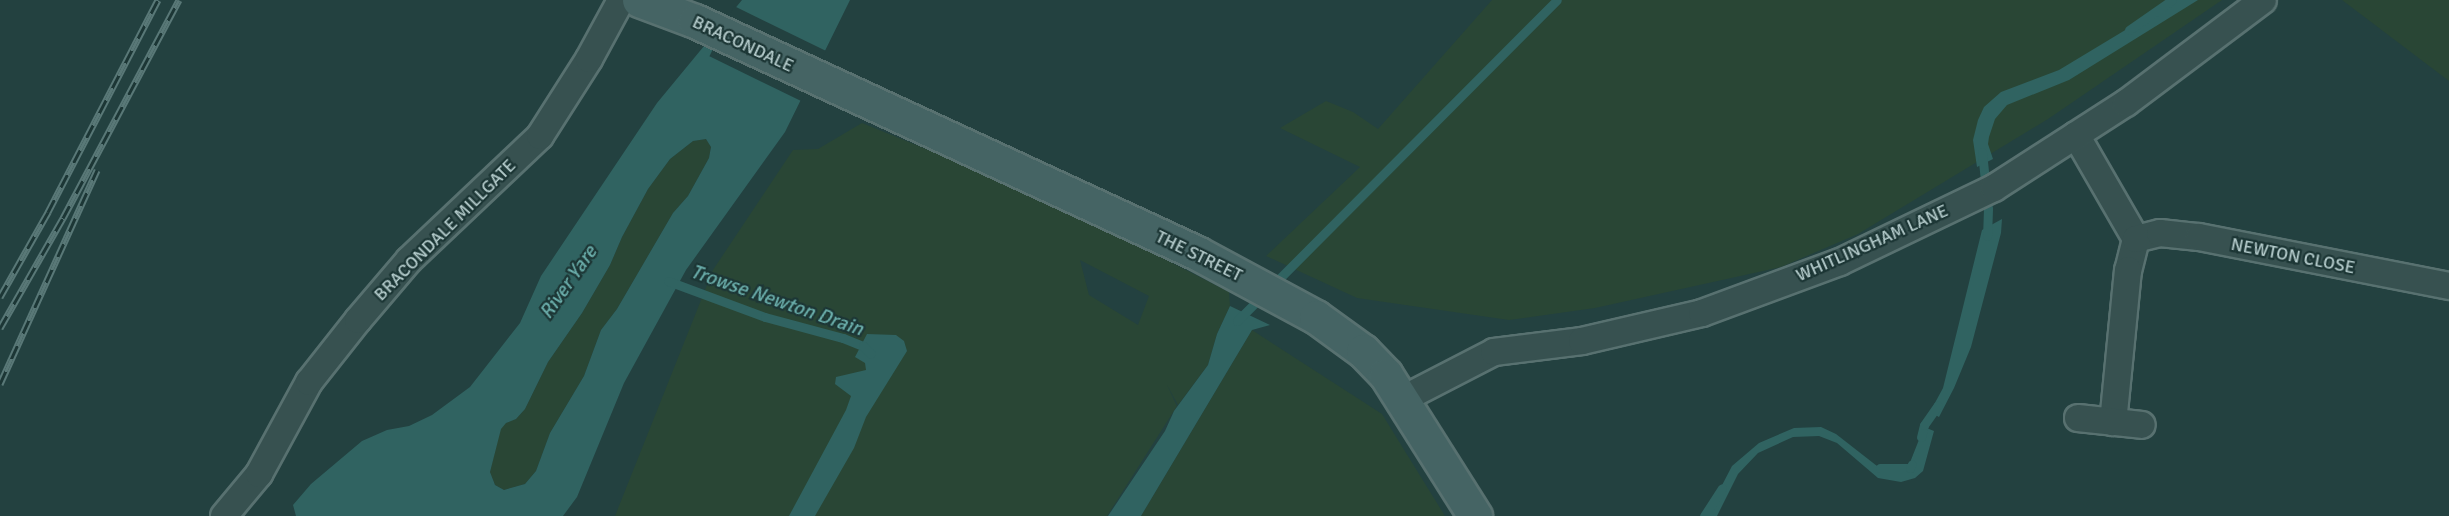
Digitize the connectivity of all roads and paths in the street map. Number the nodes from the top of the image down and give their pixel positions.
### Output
1 (621, 0) edge
2 (639, 0) edge
3 (2263, 0) edge
4 (846, 91) joint
5 (2076, 135) junction
6 (2136, 239) junction
7 (2449, 286) edge
8 (1403, 399) junction
9 (2078, 418) dead end
10 (2112, 422) junction
11 (2142, 425) dead end
12 (224, 516) edge
13 (1475, 516) edge

1 - 12 street, BRACONDALE MILLGATE
2 - 4 street, BRACONDALE
3 - 5 street, WHITLINGHAM LANE
4 - 8 street, THE STREET
5 - 6 street
5 - 8 street, WHITLINGHAM LANE
6 - 7 street, NEWTON CLOSE
6 - 10 street
8 - 13 street, THE STREET
9 - 10 street
10 - 11 street

